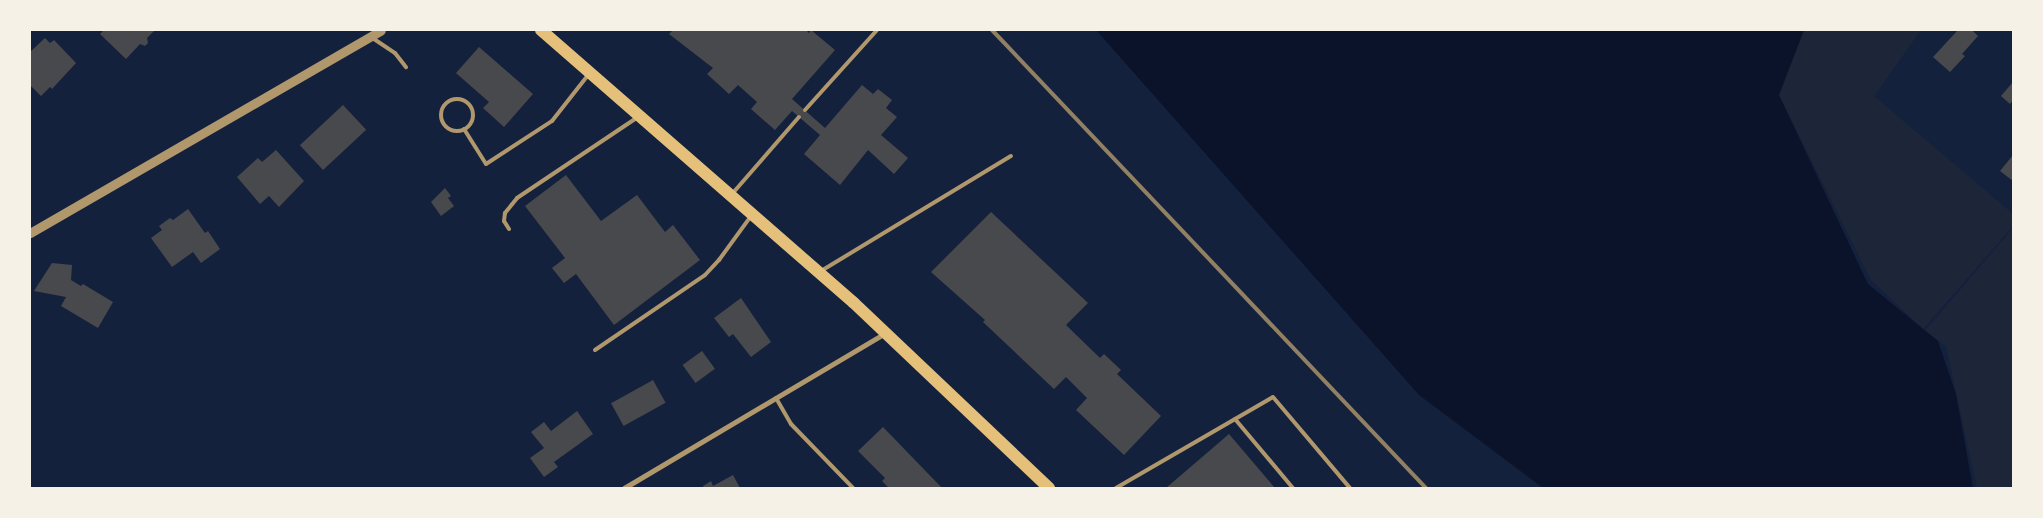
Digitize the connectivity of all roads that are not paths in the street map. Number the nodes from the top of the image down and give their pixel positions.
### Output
1 (381, 30) edge
2 (541, 30) edge
3 (877, 30) edge
4 (371, 37) junction
5 (406, 68) dead end
6 (590, 73) junction
7 (805, 110) dead end
8 (640, 116) junction
9 (799, 117) dead end
10 (464, 129) junction
11 (1010, 156) dead end
12 (730, 195) junction
13 (752, 214) junction
14 (509, 229) dead end
15 (30, 233) edge
16 (819, 272) junction
17 (886, 333) junction
18 (595, 350) dead end
19 (776, 398) junction
20 (1235, 420) junction
21 (624, 488) edge
22 (853, 488) edge
23 (1049, 488) edge
24 (1116, 488) edge
25 (1293, 488) edge
26 (1350, 488) edge

1 - 4 street
2 - 6 main road
3 - 7 lane
4 - 5 lane
4 - 15 street
6 - 8 main road
6 - 10 lane
8 - 12 main road
8 - 14 lane
9 - 12 lane
10 - 10 lane
11 - 16 lane
12 - 13 main road
13 - 16 main road
13 - 18 lane
16 - 17 main road
17 - 19 street
17 - 23 main road
19 - 21 street
19 - 22 lane
20 - 24 lane
20 - 25 lane
20 - 26 lane

